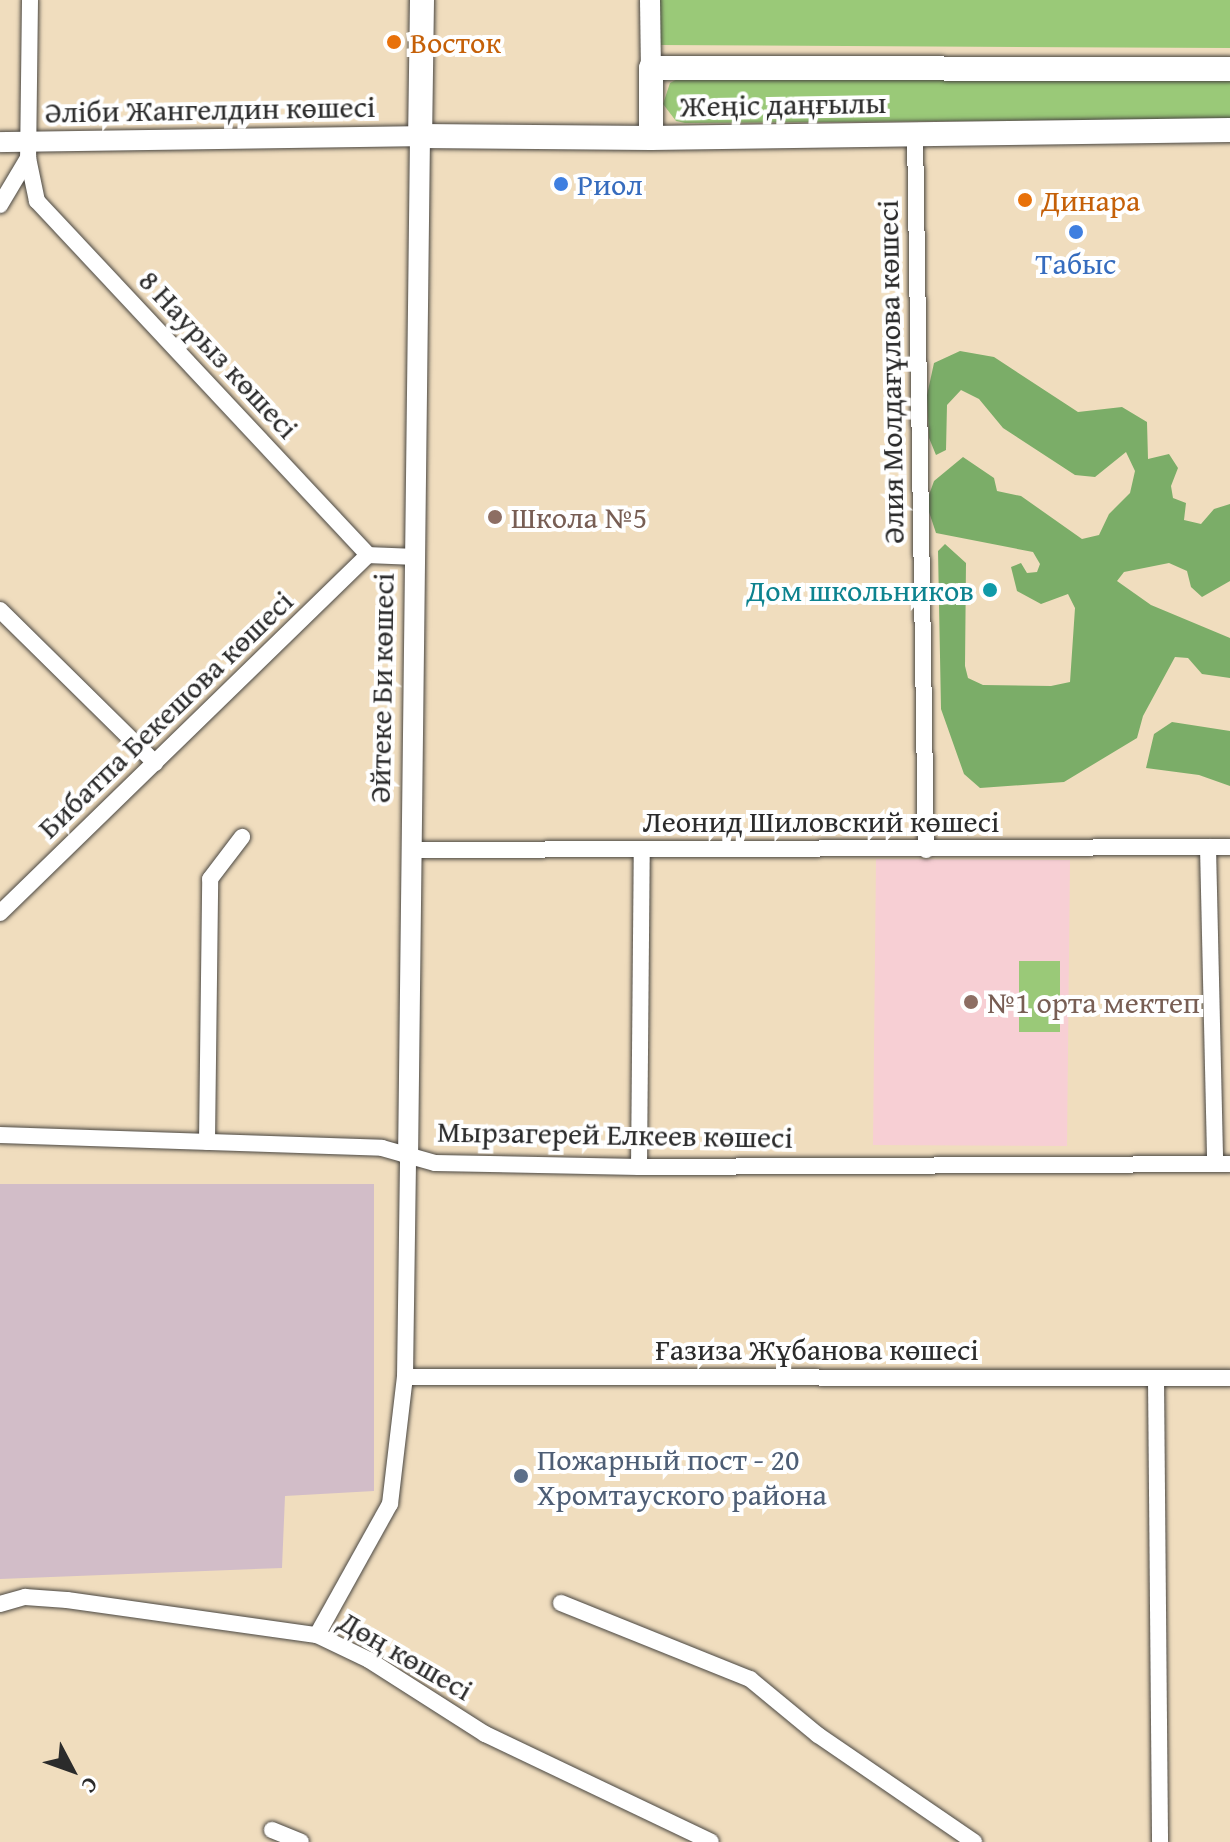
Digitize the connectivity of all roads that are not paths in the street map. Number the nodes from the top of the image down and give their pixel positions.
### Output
1 (30, 0) edge
2 (422, 0) edge
3 (650, 0) edge
4 (651, 68) junction
5 (1230, 69) edge
6 (1230, 130) edge
7 (915, 133) junction
8 (420, 136) junction
9 (651, 138) junction
10 (0, 142) edge
11 (28, 150) junction
12 (0, 205) edge
13 (368, 555) junction
14 (415, 557) junction
15 (0, 610) edge
16 (155, 763) junction
17 (242, 837) dead end
18 (1208, 847) junction
19 (1230, 847) edge
20 (411, 850) junction
21 (642, 850) junction
22 (926, 850) junction
23 (2, 907) edge
24 (0, 1135) edge
25 (207, 1142) junction
26 (408, 1156) junction
27 (1223, 1164) edge
28 (639, 1167) junction
29 (405, 1377) junction
30 (1156, 1378) junction
31 (1230, 1378) edge
32 (561, 1603) dead end
33 (0, 1604) edge
34 (317, 1635) junction
35 (272, 1830) dead end
36 (301, 1842) edge
37 (711, 1842) edge
38 (974, 1842) edge
39 (1160, 1842) edge

1 - 11 street, 8 Наурыз көшесі
2 - 8 main road, Әйтеке Би көшесі
3 - 4 street
4 - 5 main road, Жеңіс даңғылы
4 - 9 main road, Жеңіс даңғылы
6 - 7 main road, Жеңіс даңғылы
7 - 9 main road, Жеңіс даңғылы
7 - 22 street, Әлия Молдағұлова көшесі
8 - 9 main road
8 - 11 street, Әліби Жангелдин көшесі
8 - 14 street, Әйтеке Би көшесі
10 - 11 street, Әліби Жангелдин көшесі
11 - 12 street
11 - 13 street, 8 Наурыз көшесі
13 - 14 street
13 - 16 street, Бибатпа Бекешова көшесі
14 - 20 street, Әйтеке Би көшесі
15 - 16 street
16 - 23 street, Бибатпа Бекешова көшесі
17 - 25 street
18 - 19 street, Леонид Шиловский көшесі
18 - 22 street, Леонид Шиловский көшесі
18 - 27 street
20 - 21 street, Леонид Шиловский көшесі
20 - 26 street, Әйтеке Би көшесі
21 - 22 street, Леонид Шиловский көшесі
21 - 28 street
24 - 25 street, Мырзагерей Елкеев көшесі
25 - 26 street, Мырзагерей Елкеев көшесі
26 - 28 street, Мырзагерей Елкеев көшесі
26 - 29 street, Әйтеке Би көшесі
27 - 28 street, Мырзагерей Елкеев көшесі
29 - 30 street, Ғазиза Жұбанова көшесі
29 - 34 street, Әйтеке Би көшесі
30 - 31 street, Ғазиза Жұбанова көшесі
30 - 39 street
32 - 38 street
33 - 34 street, Дөң көшесі
34 - 37 street, Дөң көшесі
35 - 36 street

